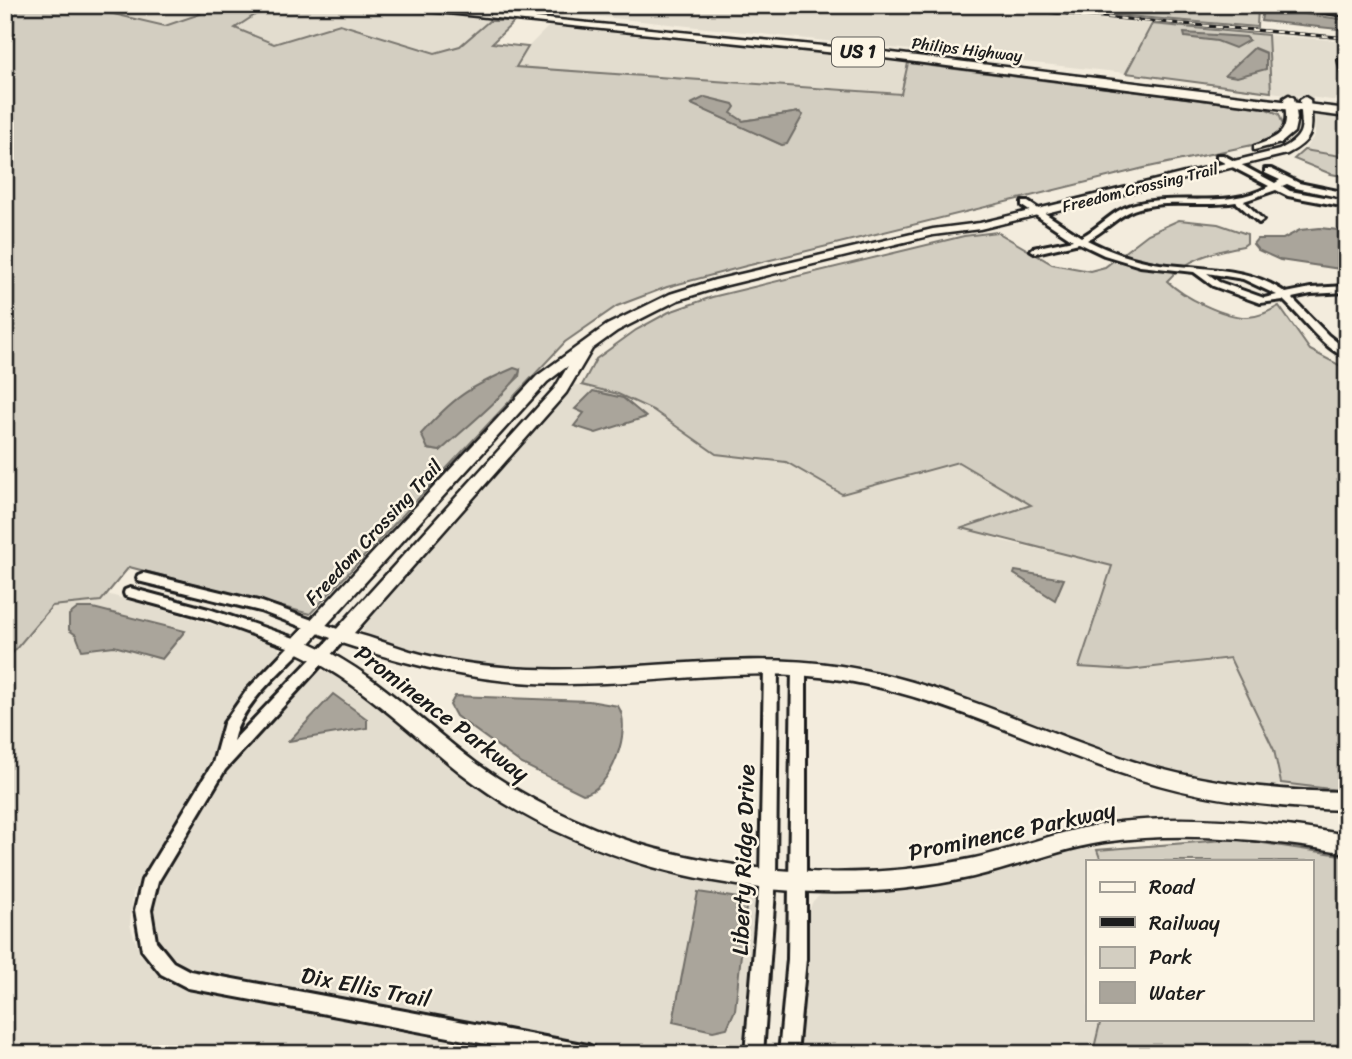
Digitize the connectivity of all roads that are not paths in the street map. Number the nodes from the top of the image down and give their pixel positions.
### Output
1 (374, 5) edge
2 (448, 5) edge
3 (1280, 5) edge
4 (412, 7) edge
5 (1318, 8) edge
6 (1347, 14) edge
7 (684, 31) junction
8 (885, 51) junction
9 (1343, 60) dead end
10 (1347, 76) edge
11 (1133, 78) junction
12 (1087, 79) junction
13 (1290, 102) junction
14 (1306, 104) junction
15 (1347, 105) edge
16 (1347, 113) edge
17 (1288, 135) junction
18 (1303, 140) junction
19 (1220, 157) junction
20 (1232, 164) junction
21 (1268, 171) dead end
22 (1285, 180) junction
23 (1275, 188) junction
24 (1347, 196) edge
25 (1239, 201) junction
26 (1025, 204) junction
27 (1347, 204) edge
28 (1036, 212) junction
29 (1259, 220) dead end
30 (933, 232) junction
31 (1077, 241) junction
32 (1036, 250) dead end
33 (1196, 268) junction
34 (1347, 289) edge
35 (1286, 296) junction
36 (586, 347) junction
37 (1347, 355) edge
38 (143, 578) dead end
39 (130, 593) dead end
40 (315, 626) junction
41 (341, 636) junction
42 (298, 645) junction
43 (323, 654) junction
44 (771, 667) junction
45 (799, 668) junction
46 (220, 765) junction
47 (1347, 801) edge
48 (1347, 844) edge
49 (768, 878) junction
50 (799, 880) junction
51 (148, 944) joint
52 (588, 1054) edge
53 (754, 1054) edge
54 (788, 1054) edge

1 - 4 main road, Philips Highway / US 1
2 - 7 main road, Philips Highway / US 1
3 - 5 street
4 - 7 main road, Philips Highway / US 1
5 - 6 street
7 - 8 main road, Philips Highway / US 1
7 - 8 main road, Philips Highway / US 1
8 - 11 main road, Philips Highway / US 1
8 - 12 main road, Philips Highway / US 1
9 - 10 street
11 - 12 main road
11 - 13 main road, Philips Highway / US 1
12 - 13 main road, Philips Highway / US 1
13 - 14 main road, Philips Highway / US 1
13 - 17 street
14 - 15 main road, Philips Highway / US 1
14 - 16 main road, Philips Highway / US 1
14 - 18 street
17 - 18 street
17 - 19 street, Freedom Crossing Trail
18 - 20 street, Freedom Crossing Trail
19 - 20 street
19 - 26 street, Freedom Crossing Trail
20 - 23 street
20 - 28 street, Freedom Crossing Trail
21 - 22 street
22 - 23 street
22 - 24 street
23 - 25 street
23 - 27 street
25 - 29 street
25 - 31 street
26 - 28 street
26 - 30 street, Freedom Crossing Trail
28 - 30 street, Freedom Crossing Trail
28 - 31 street
30 - 36 street, Freedom Crossing Trail
31 - 32 street
31 - 33 street
33 - 35 street
33 - 35 street
34 - 35 street
35 - 37 street
36 - 40 street, Freedom Crossing Trail
36 - 41 street, Freedom Crossing Trail
38 - 40 street, Prominence Parkway
39 - 42 street, Prominence Parkway
40 - 41 street, Prominence Parkway
40 - 42 street, Freedom Crossing Trail
41 - 43 street, Freedom Crossing Trail
41 - 44 street, Prominence Parkway
42 - 43 street, Prominence Parkway
42 - 46 street, Freedom Crossing Trail
43 - 46 street, Freedom Crossing Trail
43 - 49 street, Prominence Parkway
44 - 45 street, Prominence Parkway
44 - 49 street, Liberty Ridge Drive
45 - 47 street, Prominence Parkway
45 - 50 street
46 - 51 street, Freedom Crossing Trail
48 - 50 street, Prominence Parkway
49 - 50 street, Prominence Parkway
49 - 53 street, Liberty Ridge Drive
50 - 54 street
51 - 52 street, Dix Ellis Trail

